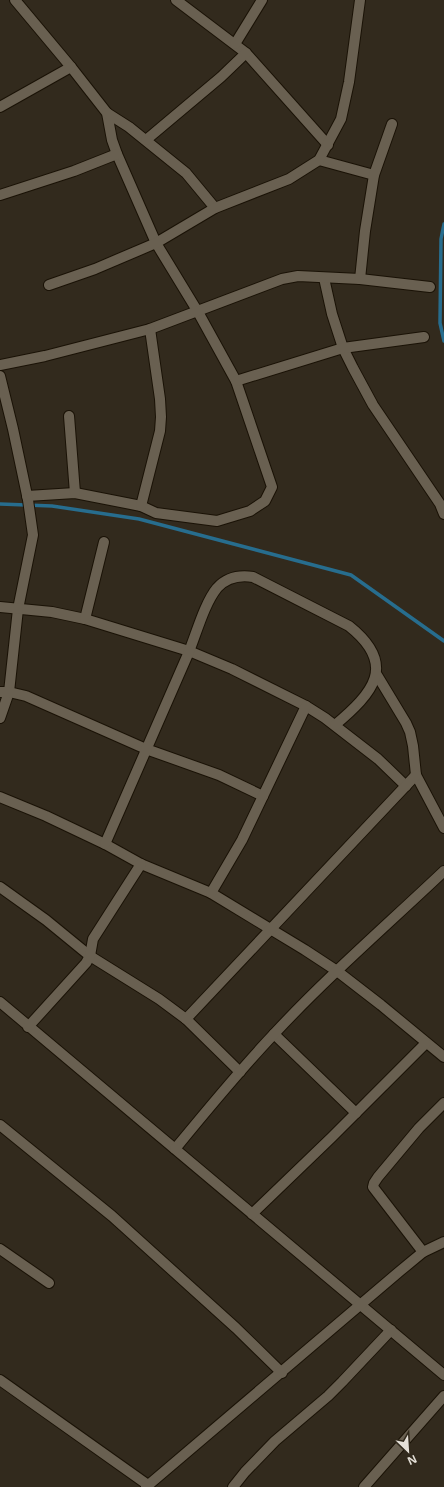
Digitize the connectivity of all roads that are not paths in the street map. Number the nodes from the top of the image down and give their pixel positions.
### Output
1 (15, 0) edge
2 (262, 0) edge
3 (360, 0) edge
4 (180, 1) edge
5 (235, 44) junction
6 (246, 53) junction
7 (71, 67) junction
8 (0, 107) edge
9 (108, 113) junction
10 (392, 124) dead end
11 (146, 140) junction
12 (328, 145) junction
13 (117, 154) junction
14 (319, 160) junction
15 (374, 175) junction
16 (0, 195) edge
17 (215, 208) junction
18 (156, 243) junction
19 (324, 278) junction
20 (360, 279) junction
21 (49, 285) dead end
22 (430, 287) dead end
23 (198, 312) junction
24 (150, 329) junction
25 (424, 337) dead end
26 (343, 348) junction
27 (0, 365) edge
28 (0, 376) edge
29 (236, 381) junction
30 (69, 416) dead end
31 (75, 493) junction
32 (28, 498) junction
33 (141, 506) junction
34 (444, 514) edge
35 (104, 542) dead end
36 (0, 607) edge
37 (18, 609) junction
38 (85, 618) junction
39 (189, 651) junction
40 (377, 675) junction
41 (5, 692) edge
42 (306, 706) junction
43 (0, 718) edge
44 (335, 725) junction
45 (146, 749) junction
46 (416, 775) junction
47 (406, 786) junction
48 (263, 796) junction
49 (0, 797) edge
50 (444, 828) edge
51 (105, 844) junction
52 (141, 864) junction
53 (444, 871) edge
54 (0, 886) edge
55 (211, 893) junction
56 (272, 930) junction
57 (90, 956) junction
58 (337, 971) junction
59 (2, 1007) edge
60 (186, 1019) junction
61 (28, 1027) junction
62 (274, 1034) junction
63 (426, 1043) junction
64 (444, 1057) edge
65 (240, 1072) junction
66 (444, 1103) edge
67 (356, 1113) junction
68 (0, 1124) edge
69 (175, 1149) junction
70 (252, 1214) junction
71 (444, 1242) edge
72 (0, 1249) edge
73 (423, 1252) junction
74 (49, 1283) dead end
75 (361, 1305) junction
76 (391, 1330) junction
77 (282, 1372) junction
78 (444, 1375) edge
79 (0, 1380) edge
80 (444, 1396) edge
81 (147, 1486) edge
82 (233, 1487) edge
83 (364, 1487) edge

1 - 7 street
2 - 5 street
3 - 12 street
4 - 5 street
5 - 6 street
6 - 11 street
6 - 12 street
7 - 8 street
7 - 9 street
9 - 11 street
9 - 13 street
10 - 15 street
11 - 17 street
12 - 14 street
13 - 16 street
13 - 18 street
14 - 15 street
14 - 17 street
15 - 20 street
17 - 18 street
18 - 21 street
18 - 23 street
19 - 20 street
19 - 23 street
19 - 26 street
20 - 22 street
23 - 24 street
23 - 29 street
24 - 27 street
24 - 33 street
25 - 26 street
26 - 29 street
26 - 34 street
28 - 32 street
29 - 33 street
30 - 31 street
31 - 32 street
31 - 33 street
32 - 37 street
35 - 38 street
36 - 37 street
37 - 38 street
37 - 41 street
38 - 39 street
39 - 40 street
39 - 42 street
39 - 45 street
40 - 44 street
40 - 46 street
41 - 43 street
41 - 45 street
42 - 44 street
42 - 48 street
44 - 47 street
45 - 48 street
45 - 51 street
46 - 47 street
46 - 50 street
47 - 56 street
48 - 55 street
49 - 51 street
51 - 52 street
52 - 55 street
52 - 57 street
53 - 58 street
54 - 57 street
55 - 56 street
56 - 58 street
56 - 60 street
57 - 60 street
57 - 61 street
58 - 62 street
58 - 63 street
59 - 61 street
60 - 65 street
61 - 69 street
62 - 65 street
62 - 67 street
63 - 64 street
63 - 67 street
65 - 69 street
66 - 73 street
67 - 70 street
68 - 77 street
69 - 70 street
70 - 75 street
71 - 73 street
72 - 74 street
73 - 75 street
75 - 76 street
75 - 77 street
76 - 78 street
76 - 82 street
77 - 81 street
79 - 81 street
80 - 83 street

